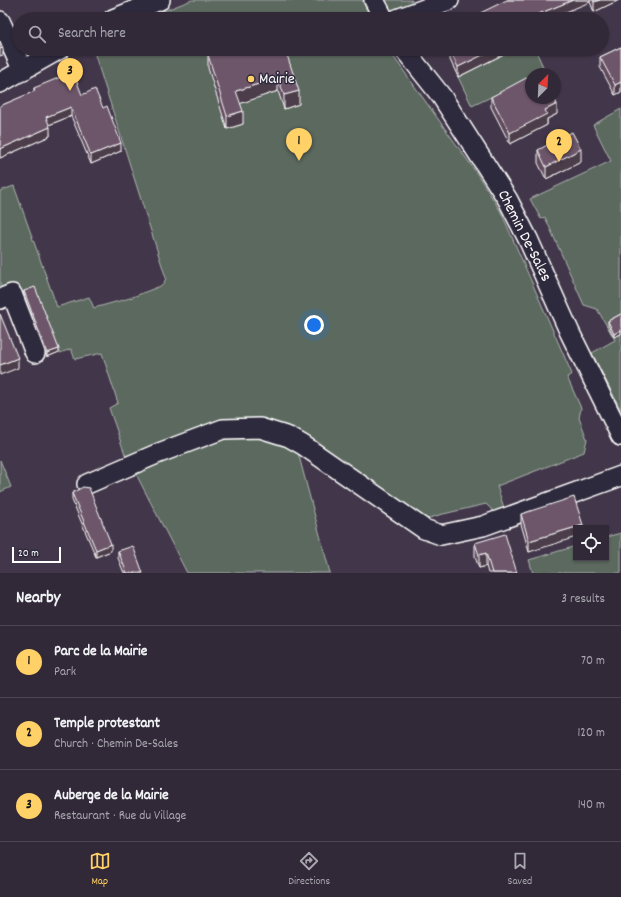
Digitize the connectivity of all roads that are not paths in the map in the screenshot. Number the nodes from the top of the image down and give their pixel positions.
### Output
1 (160, 0) edge
2 (374, 0) edge
3 (449, 0) edge
4 (130, 12) edge
5 (380, 12) edge
6 (416, 12) edge
7 (0, 21) edge
8 (12, 47) edge
9 (16, 56) edge
10 (48, 56) edge
11 (410, 56) edge
12 (23, 71) junction
13 (0, 83) edge
14 (0, 299) edge
15 (35, 353) dead end
16 (621, 436) edge
17 (621, 476) edge
18 (87, 484) dead end

1 - 4 street
2 - 5 street
3 - 6 street
7 - 8 street
9 - 12 street
10 - 12 street
11 - 16 street, Chemin De-Sales
12 - 13 street
14 - 15 street
17 - 18 street

